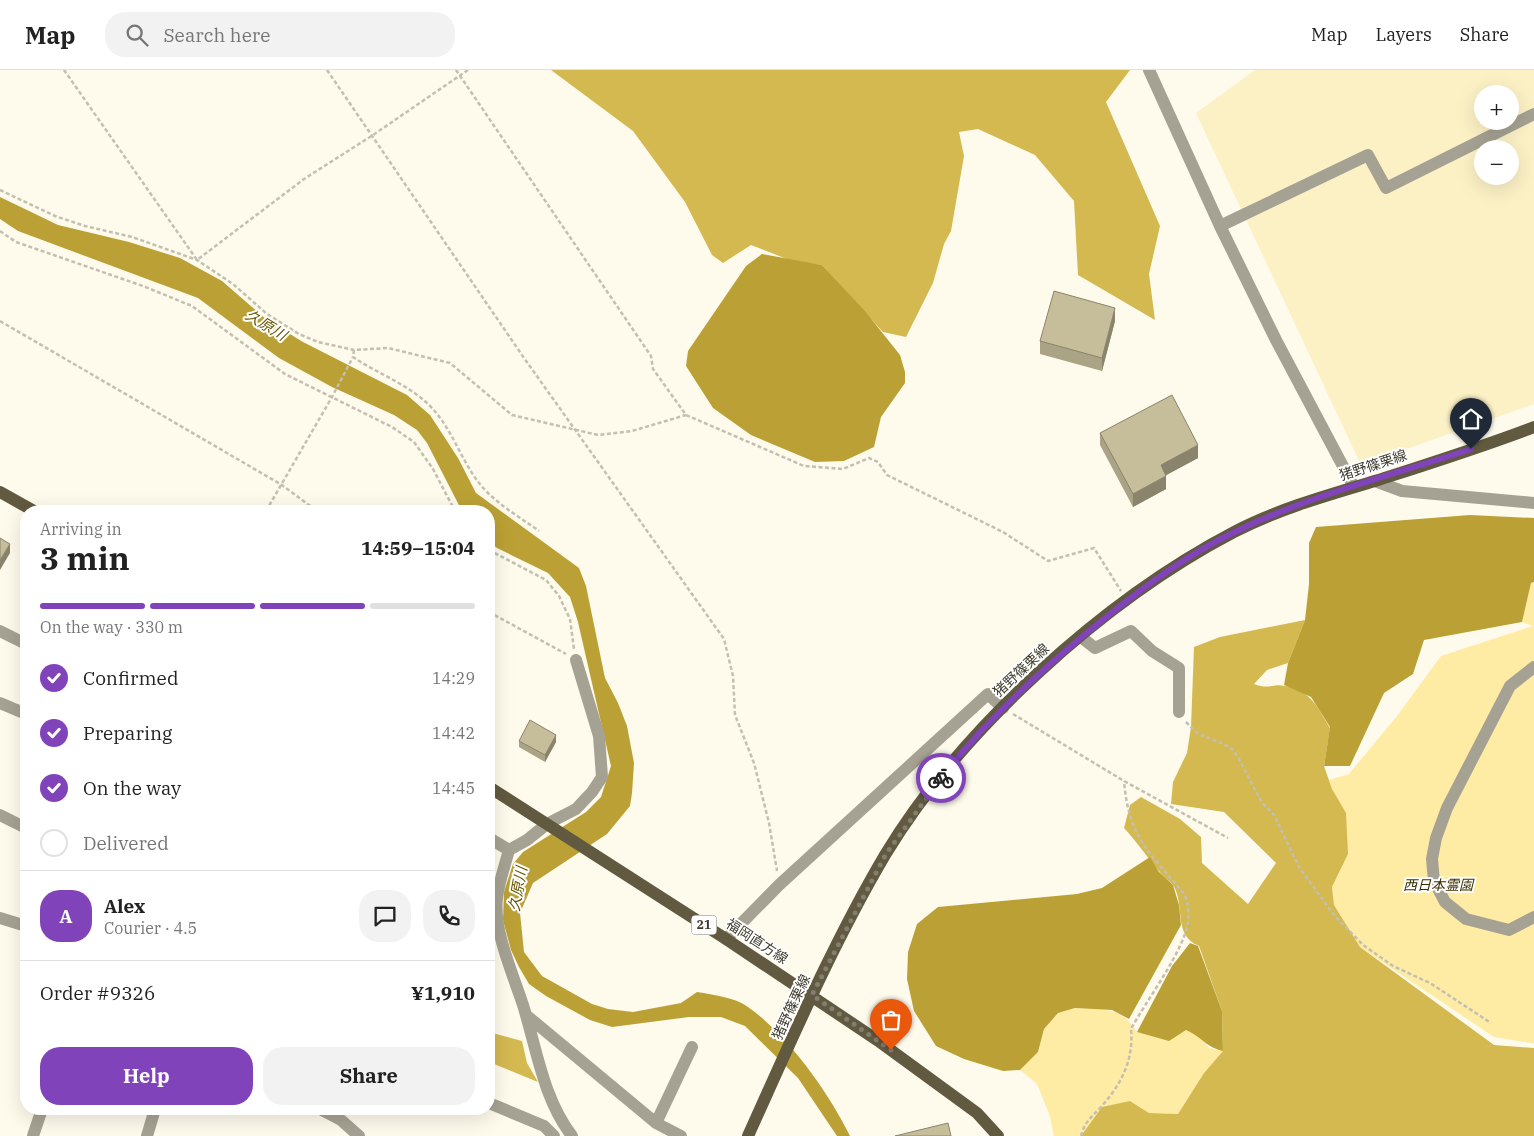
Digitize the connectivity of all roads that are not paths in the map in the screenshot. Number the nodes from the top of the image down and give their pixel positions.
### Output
1 (1149, 70) edge
2 (1534, 114) edge
3 (1220, 226) junction
4 (1534, 427) edge
5 (1375, 481) junction
6 (1354, 487) junction
7 (0, 492) edge
8 (1534, 502) edge
9 (23, 505) edge
10 (0, 631) edge
11 (1082, 637) junction
12 (20, 641) edge
13 (576, 660) road end
14 (1534, 667) edge
15 (0, 703) edge
16 (1003, 708) junction
17 (20, 711) edge
18 (1180, 712) road end
19 (495, 791) edge
20 (0, 815) edge
21 (20, 825) edge
22 (550, 826) junction
23 (495, 841) edge
24 (510, 850) junction
25 (1534, 917) edge
26 (0, 918) edge
27 (495, 918) edge
28 (20, 924) edge
29 (495, 931) edge
30 (726, 939) junction
31 (812, 995) junction
32 (526, 1015) junction
33 (692, 1047) dead end
34 (495, 1106) edge
35 (40, 1115) edge
36 (153, 1115) edge
37 (331, 1115) edge
38 (656, 1123) junction
39 (33, 1136) edge
40 (147, 1136) edge
41 (359, 1136) edge
42 (554, 1136) edge
43 (572, 1136) edge
44 (681, 1136) edge
45 (748, 1136) edge
46 (998, 1136) edge

1 - 3 street
2 - 3 street
3 - 6 street
4 - 5 main road, 猪野篠栗線
5 - 6 main road, 猪野篠栗線
5 - 8 street
6 - 11 main road, 猪野篠栗線
7 - 9 main road
10 - 12 street
11 - 16 main road, 猪野篠栗線
11 - 18 street
13 - 22 street
14 - 25 street
15 - 17 street
16 - 30 street
16 - 31 main road, 猪野篠栗線
19 - 22 main road, 福岡直方線 / 21
20 - 21 street
22 - 24 street
22 - 30 main road, 福岡直方線 / 21
23 - 24 street
24 - 27 street
26 - 28 street
29 - 32 street
30 - 31 main road, 福岡直方線 / 21
31 - 45 main road, 猪野篠栗線
31 - 46 main road, 福岡直方線 / 21
32 - 38 street
32 - 43 street
33 - 38 street
34 - 42 street
35 - 39 street
36 - 40 street
37 - 41 street
38 - 44 street

